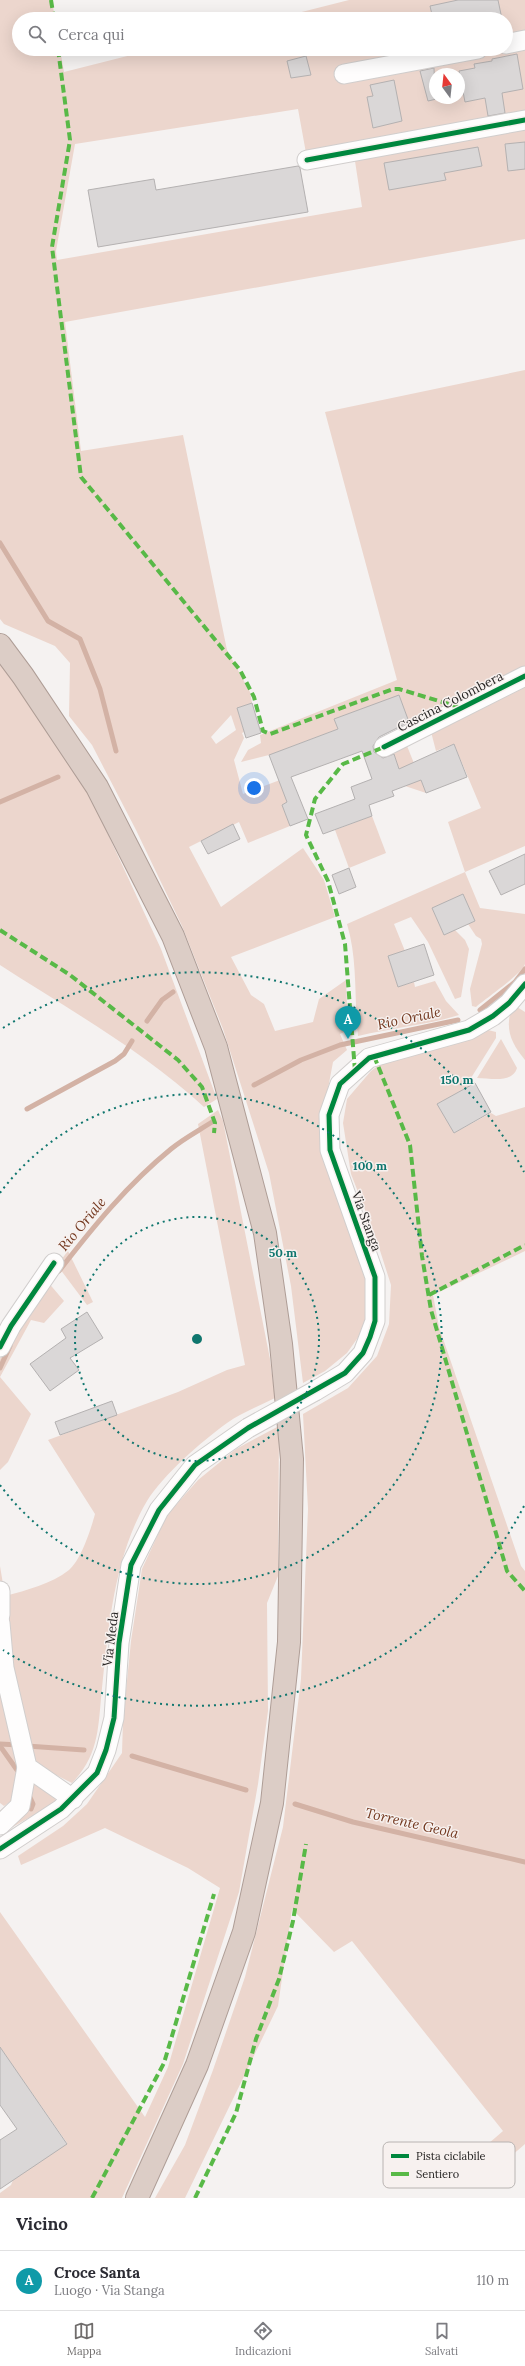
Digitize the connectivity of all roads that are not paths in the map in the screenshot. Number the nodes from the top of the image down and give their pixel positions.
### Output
1 (525, 40) edge
2 (513, 43) edge
3 (440, 56) edge
4 (344, 74) dead end
5 (525, 120) edge
6 (307, 160) dead end
7 (0, 645) edge
8 (525, 676) edge
9 (384, 747) dead end
10 (525, 984) edge
11 (54, 1263) dead end
12 (0, 1347) edge
13 (248, 1428) joint
14 (0, 1591) edge
15 (0, 1615) edge
16 (0, 1623) edge
17 (23, 1753) junction
18 (73, 1799) junction
19 (0, 1826) edge
20 (0, 1849) edge
21 (137, 2198) edge

1 - 2 street
3 - 4 street
5 - 6 street
7 - 21 highway
8 - 9 street, Cascina Colombera
10 - 13 street, Via Stanga, bridge
11 - 12 street
13 - 18 street, Via Meda
14 - 15 street
16 - 17 street
17 - 18 street
17 - 19 street
18 - 20 street, Via Meda

